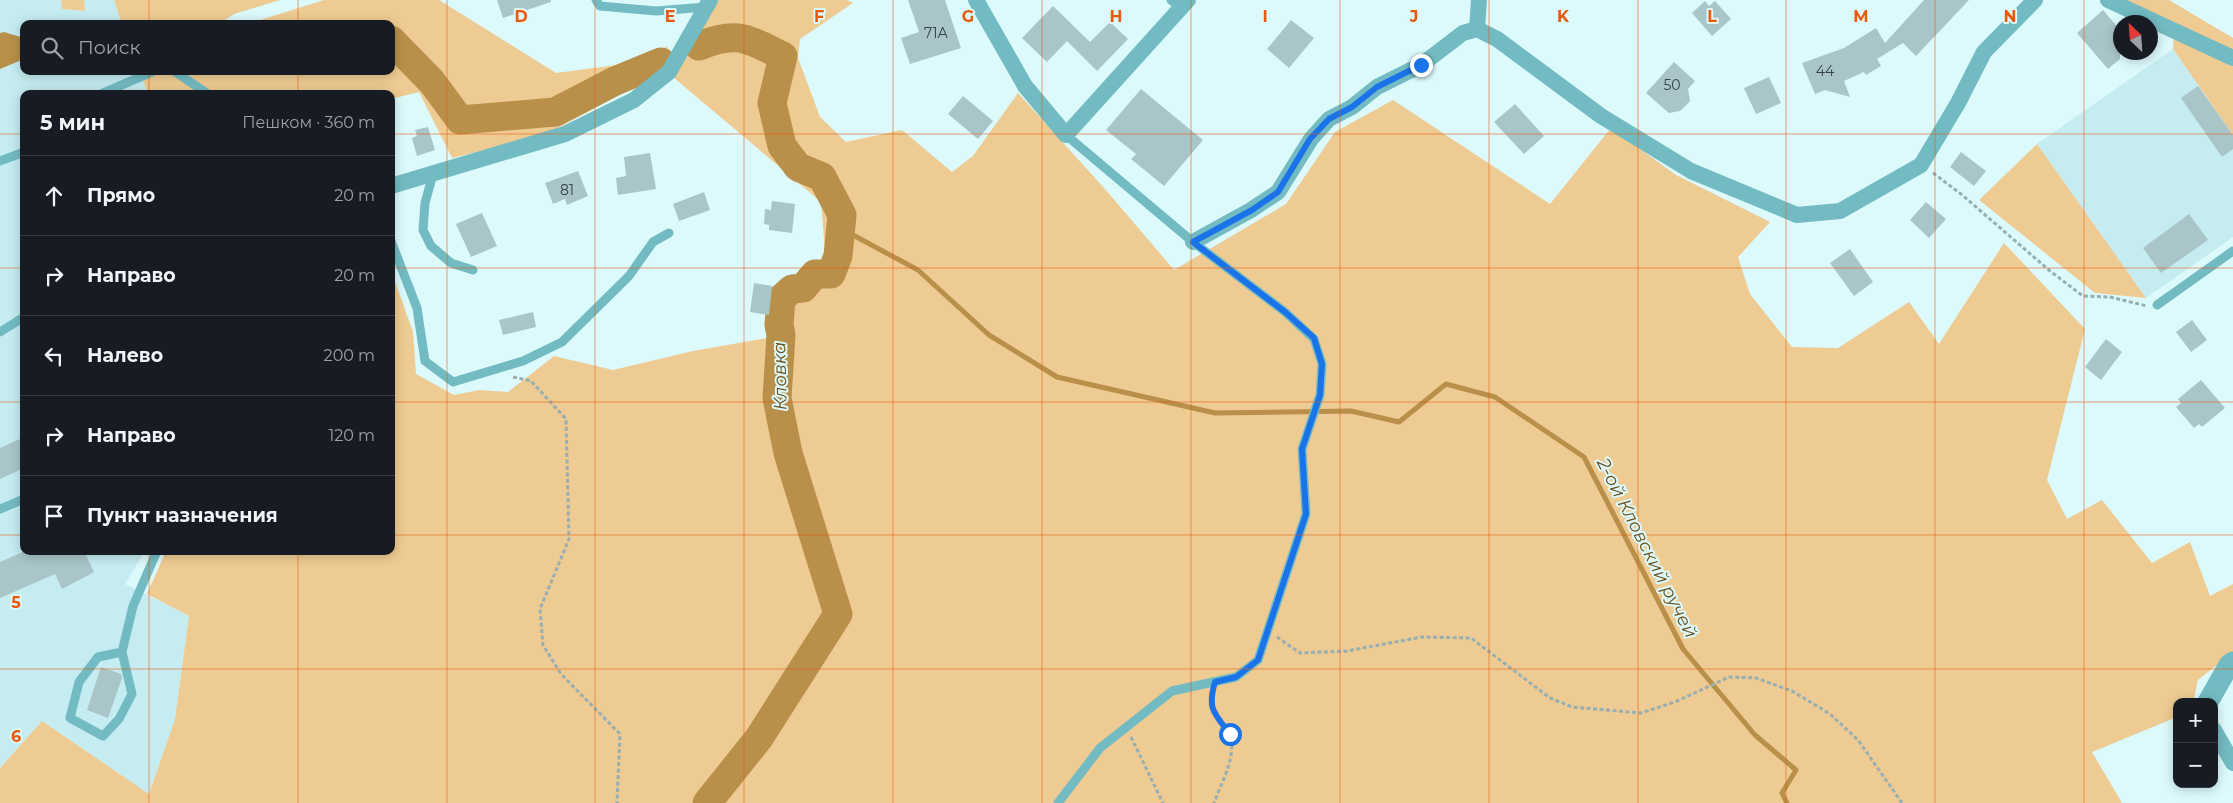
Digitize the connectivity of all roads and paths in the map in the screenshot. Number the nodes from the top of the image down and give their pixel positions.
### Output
1 (596, 0) edge
2 (976, 0) edge
3 (1479, 0) edge
4 (2035, 0) edge
5 (2108, 0) edge
6 (708, 3) edge
7 (1180, 3) edge
8 (1477, 29) junction
9 (2233, 58) edge
10 (145, 75) edge
11 (180, 75) edge
12 (110, 90) edge
13 (202, 90) edge
14 (1066, 135) junction
15 (20, 154) edge
16 (0, 161) edge
17 (1921, 165) junction
18 (433, 174) junction
19 (395, 185) edge
20 (669, 233) dead end
21 (1193, 242) junction
22 (395, 251) edge
23 (2233, 251) edge
24 (473, 270) dead end
25 (2157, 305) joint
26 (20, 320) edge
27 (0, 332) edge
28 (492, 371) junction
29 (20, 501) edge
30 (0, 509) edge
31 (155, 555) edge
32 (1268, 631) junction
33 (122, 652) junction
34 (2233, 662) edge
35 (1215, 682) junction
36 (2210, 698) edge
37 (1126, 728) junction
38 (2218, 737) edge
39 (2233, 763) edge
40 (617, 803) edge
41 (1058, 803) edge
42 (1163, 803) edge
43 (1214, 803) edge
44 (1902, 803) edge

1 - 6 lane
2 - 14 street
3 - 8 street
4 - 17 street
5 - 9 street
6 - 18 street
7 - 14 street
8 - 17 street
8 - 21 street
10 - 12 lane
11 - 13 lane
14 - 21 lane
15 - 16 lane
17 - 25 path
18 - 19 street
18 - 24 lane
20 - 28 lane
21 - 32 lane
22 - 28 lane
23 - 25 lane
26 - 27 lane
28 - 40 path
29 - 30 lane
31 - 33 lane
32 - 35 lane
32 - 44 path
33 - 33 lane
34 - 36 street
35 - 37 lane
35 - 43 path
37 - 41 lane
37 - 42 path
38 - 39 street

